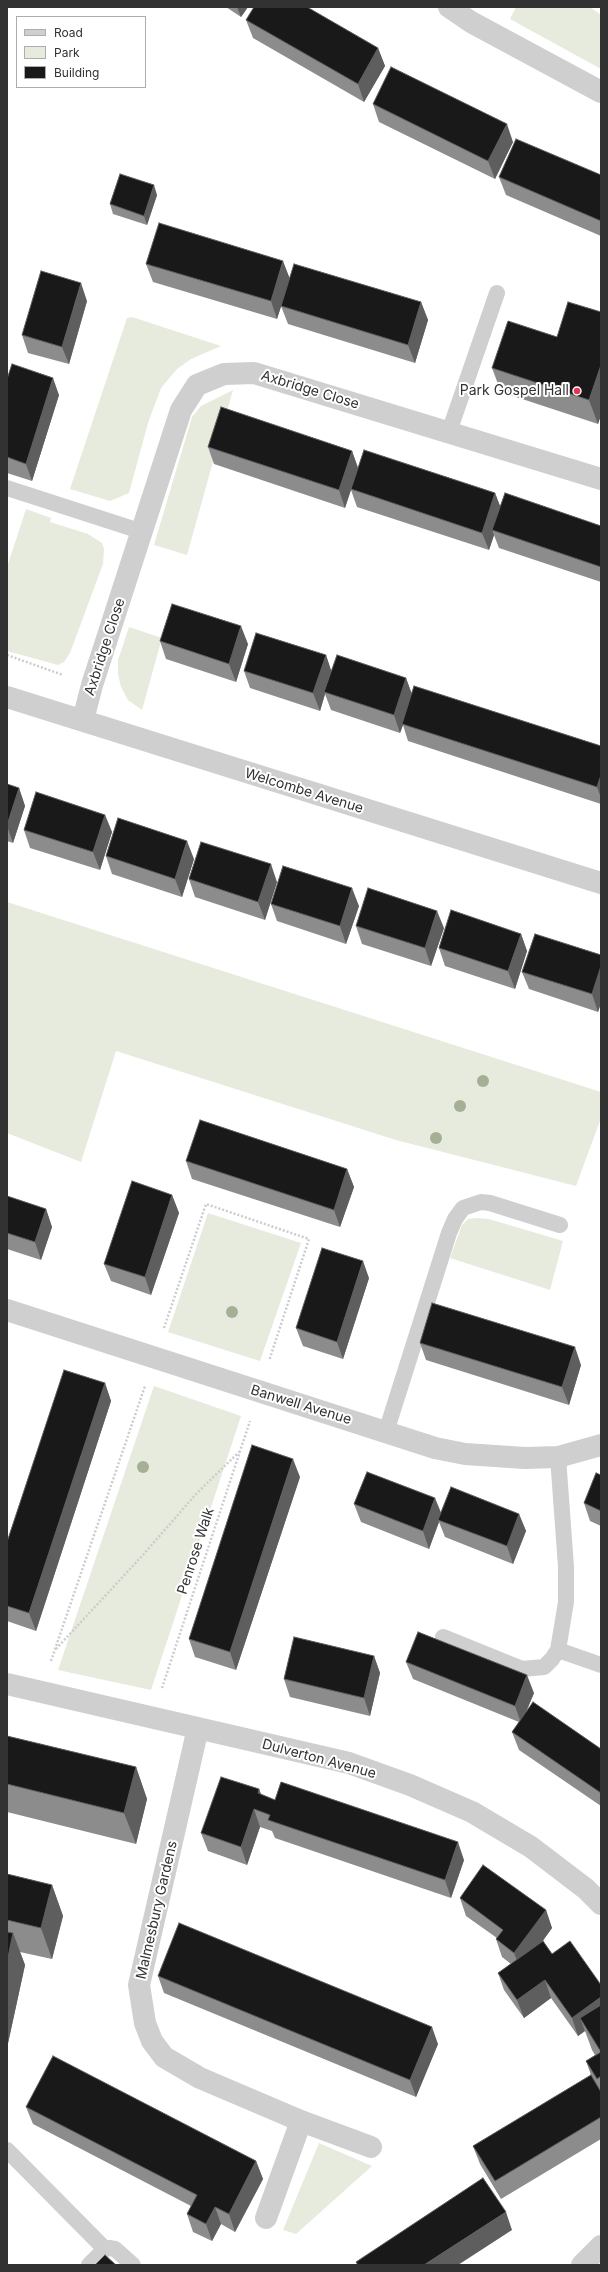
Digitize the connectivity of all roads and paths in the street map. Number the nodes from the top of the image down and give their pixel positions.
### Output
1 (448, 7) edge
2 (601, 92) edge
3 (497, 293) dead end
4 (449, 432) junction
5 (601, 479) edge
6 (7, 488) edge
7 (142, 532) junction
8 (7, 655) edge
9 (92, 685) junction
10 (7, 697) edge
11 (83, 720) junction
12 (601, 883) edge
13 (560, 1225) dead end
14 (7, 1310) edge
15 (260, 1392) junction
16 (386, 1432) junction
17 (601, 1445) edge
18 (239, 1452) junction
19 (558, 1457) junction
20 (443, 1637) dead end
21 (558, 1650) junction
22 (54, 1651) dead end
23 (601, 1665) edge
24 (7, 1684) edge
25 (152, 1717) junction
26 (198, 1728) junction
27 (601, 1904) edge
28 (301, 2121) junction
29 (371, 2147) dead end
30 (7, 2150) edge
31 (266, 2218) dead end
32 (601, 2246) edge
33 (105, 2249) junction
34 (89, 2265) edge
35 (133, 2265) edge
36 (582, 2265) edge

1 - 2 street
3 - 4 lane
4 - 5 street, Axbridge Close
4 - 7 street, Axbridge Close
6 - 7 lane
7 - 9 street, Axbridge Close
8 - 9 path
9 - 11 street, Axbridge Close
10 - 11 street, Welcombe Avenue
11 - 12 street, Welcombe Avenue
13 - 16 lane
14 - 15 street, Banwell Avenue
15 - 16 street, Banwell Avenue
15 - 18 path, Penrose Walk
16 - 19 street, Banwell Avenue
17 - 19 street, Banwell Avenue
18 - 22 path
18 - 25 path, Penrose Walk
19 - 21 lane
20 - 21 lane
21 - 23 lane
24 - 25 street, Dulverton Avenue
25 - 26 street, Dulverton Avenue
26 - 27 street, Dulverton Avenue
26 - 28 street, Malmesbury Gardens
28 - 29 street, Malmesbury Gardens
28 - 31 street
30 - 33 lane
32 - 36 street
33 - 34 lane
33 - 35 lane

